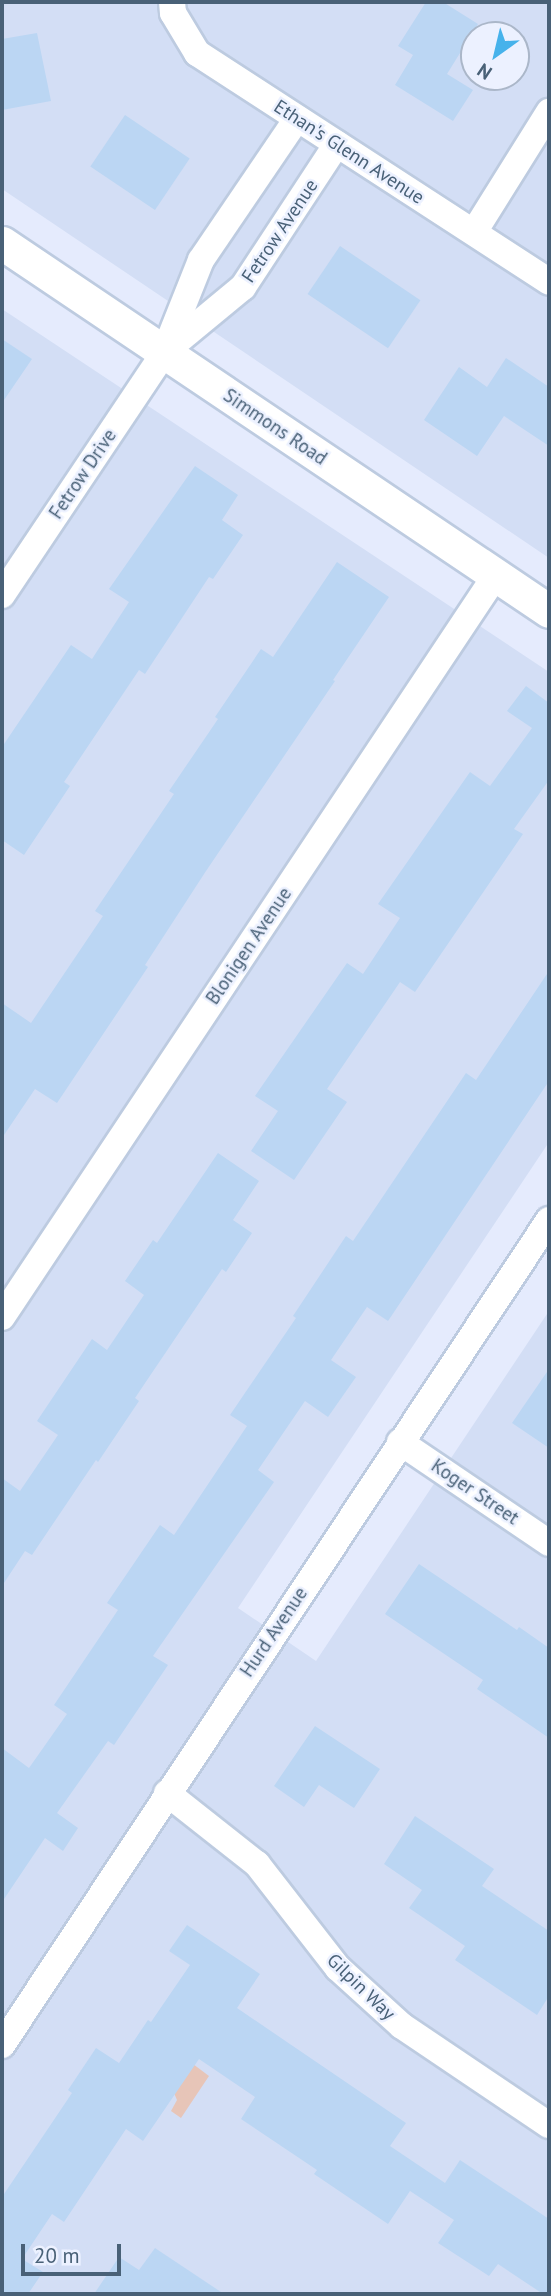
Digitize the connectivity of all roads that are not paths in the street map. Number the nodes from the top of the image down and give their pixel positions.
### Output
1 (172, 2) edge
2 (549, 112) edge
3 (298, 119) junction
4 (337, 144) junction
5 (474, 232) junction
6 (2, 243) edge
7 (549, 282) edge
8 (164, 353) junction
9 (496, 575) junction
10 (2, 595) edge
11 (549, 611) edge
12 (549, 1220) edge
13 (2, 1318) edge
14 (400, 1442) junction
15 (549, 1543) edge
16 (167, 1793) junction
17 (2, 2045) edge
18 (549, 2125) edge

1 - 3 street, Ethan's Glenn Avenue
2 - 5 street
3 - 4 street, Ethan's Glenn Avenue
3 - 8 street
4 - 5 street, Ethan's Glenn Avenue
4 - 8 street, Fetrow Avenue
5 - 7 street, Ethan's Glenn Avenue
6 - 8 street, Simmons Road
8 - 9 street, Simmons Road
8 - 10 street, Fetrow Drive
9 - 11 street, Simmons Road
9 - 13 street, Blonigen Avenue
12 - 14 street, Hurd Avenue
14 - 15 street, Koger Street
14 - 16 street, Hurd Avenue
16 - 17 street, Hurd Avenue
16 - 18 street, Gilpin Way

